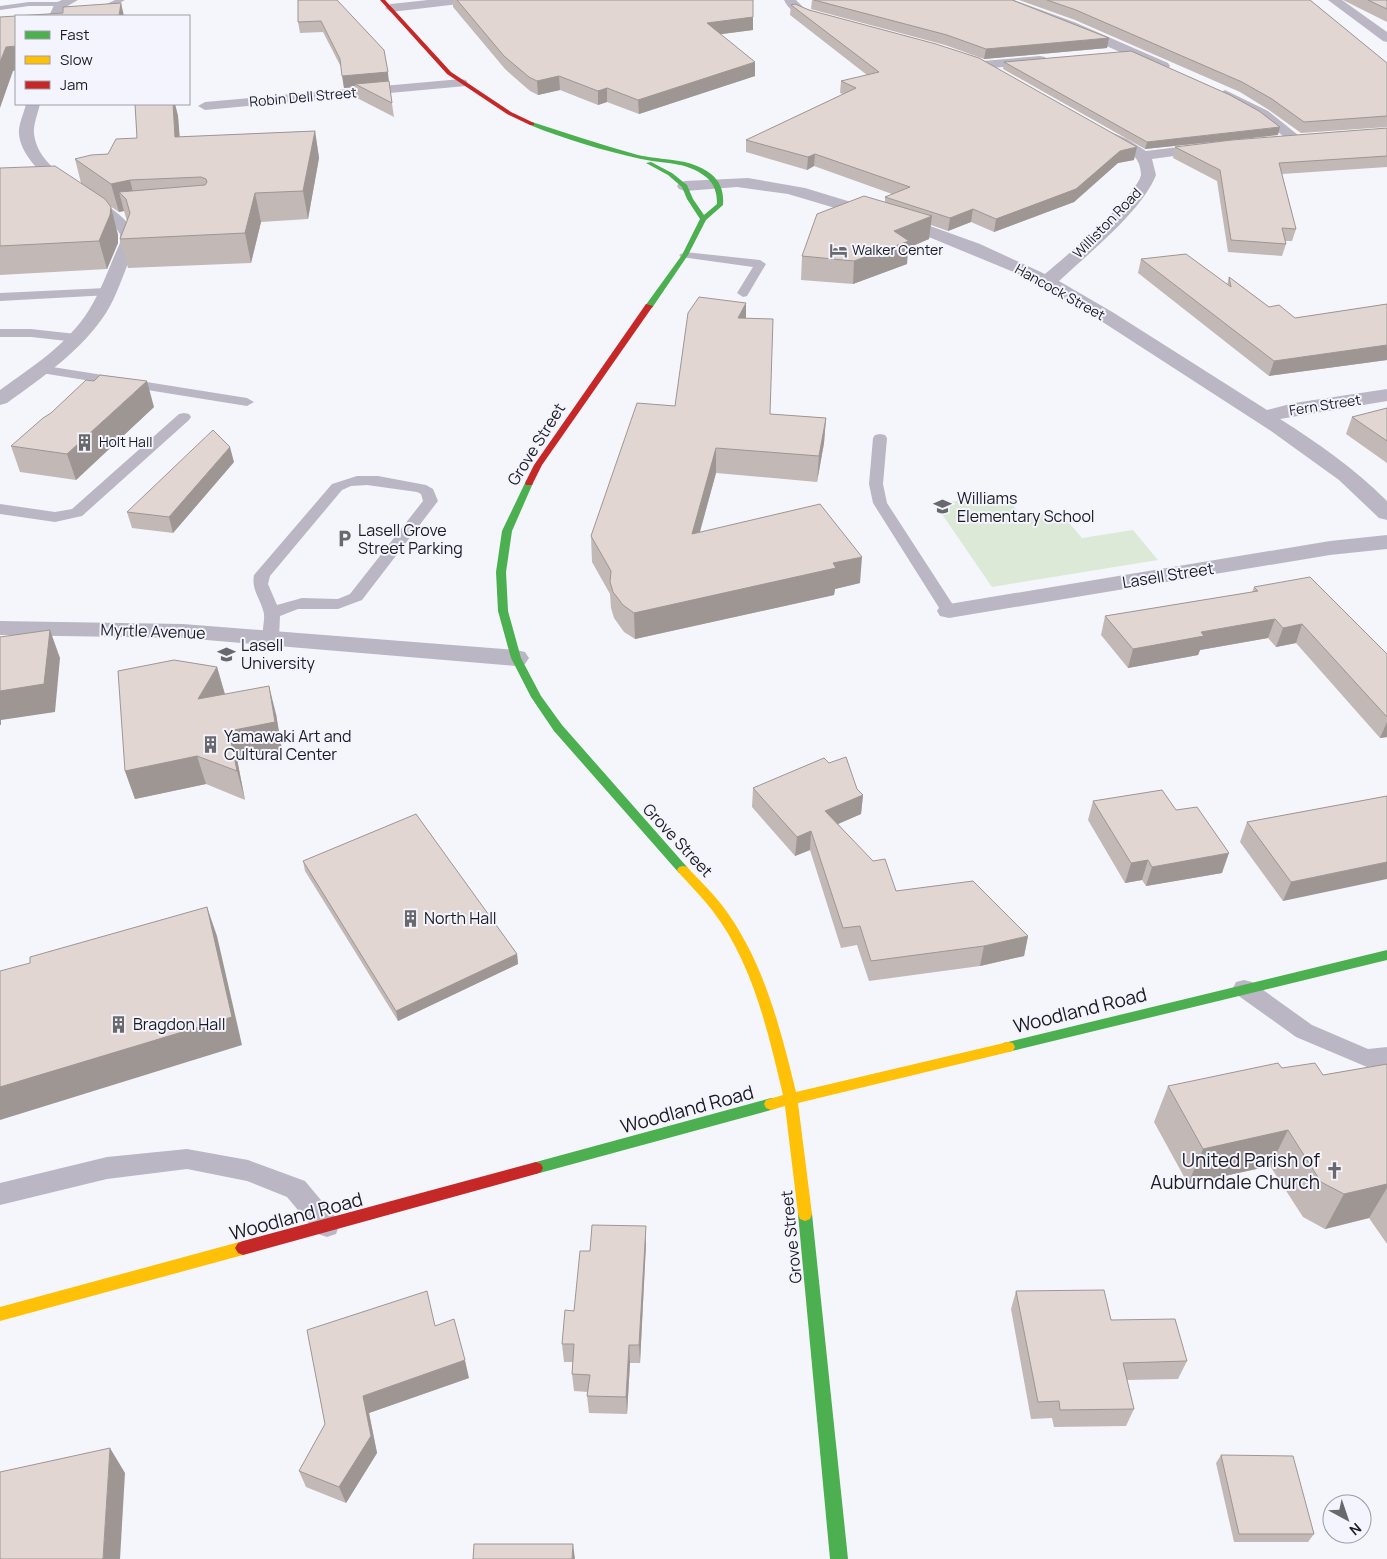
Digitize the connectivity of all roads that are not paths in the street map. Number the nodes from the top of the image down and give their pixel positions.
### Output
1 (121, 0) edge
2 (458, 0) edge
3 (790, 0) edge
4 (1003, 0) edge
5 (1334, 0) edge
6 (68, 2) edge
7 (386, 4) edge
8 (18, 5) junction
9 (0, 8) edge
10 (14, 14) edge
11 (55, 15) edge
12 (100, 15) edge
13 (842, 24) edge
14 (1387, 38) edge
15 (1131, 52) junction
16 (1106, 54) edge
17 (1049, 59) edge
18 (1174, 71) edge
19 (1005, 77) edge
20 (461, 82) junction
21 (1217, 90) edge
22 (33, 105) edge
23 (205, 106) dead end
24 (1091, 125) edge
25 (1314, 138) edge
26 (1296, 139) junction
27 (1277, 140) edge
28 (1229, 144) edge
29 (1143, 156) junction
30 (646, 158) junction
31 (716, 183) junction
32 (685, 186) junction
33 (704, 219) junction
34 (685, 255) junction
35 (1047, 282) junction
36 (106, 292) junction
37 (743, 293) dead end
38 (0, 297) edge
39 (0, 333) edge
40 (76, 338) junction
41 (40, 369) junction
42 (1387, 396) edge
43 (0, 399) edge
44 (247, 402) dead end
45 (184, 417) dead end
46 (1263, 417) junction
47 (880, 438) dead end
48 (0, 509) edge
49 (1387, 513) edge
50 (1387, 542) edge
51 (949, 611) joint
52 (272, 626) junction
53 (0, 628) edge
54 (516, 658) junction
55 (1387, 955) edge
56 (1244, 988) junction
57 (1387, 1056) edge
58 (791, 1099) junction
59 (0, 1194) edge
60 (328, 1226) junction
61 (0, 1314) edge
62 (839, 1559) edge

1 - 12 lane
2 - 7 street
3 - 13 street
4 - 15 street
5 - 14 street
6 - 8 lane
6 - 11 street
7 - 20 main road
8 - 9 lane
8 - 10 lane
15 - 16 street
15 - 18 street
17 - 19 street
20 - 23 street, Robin Dell Street
20 - 30 main road
21 - 26 street
22 - 36 street
24 - 29 street
25 - 26 street
26 - 27 street
28 - 29 street
29 - 35 street, Williston Road
30 - 31 main road
30 - 32 main road
31 - 32 street, Hancock Street
31 - 33 main road, Grove Street
31 - 35 street, Hancock Street
32 - 33 main road
33 - 34 main road, Grove Street
34 - 37 lane
34 - 54 main road, Grove Street
35 - 46 street, Hancock Street
36 - 38 lane
36 - 40 street
39 - 40 lane
40 - 41 street
41 - 43 street
41 - 44 lane
42 - 46 street, Fern Street
45 - 48 lane
46 - 49 street, Hancock Street
47 - 51 lane
50 - 51 street, Lasell Street
52 - 52 lane
52 - 53 street, Myrtle Avenue
52 - 54 street, Myrtle Avenue
54 - 58 main road, Grove Street
55 - 56 main road, Woodland Road
56 - 57 lane
56 - 58 main road, Woodland Road
58 - 60 main road, Woodland Road
58 - 62 main road, Grove Street
59 - 60 lane
60 - 61 main road, Woodland Road

